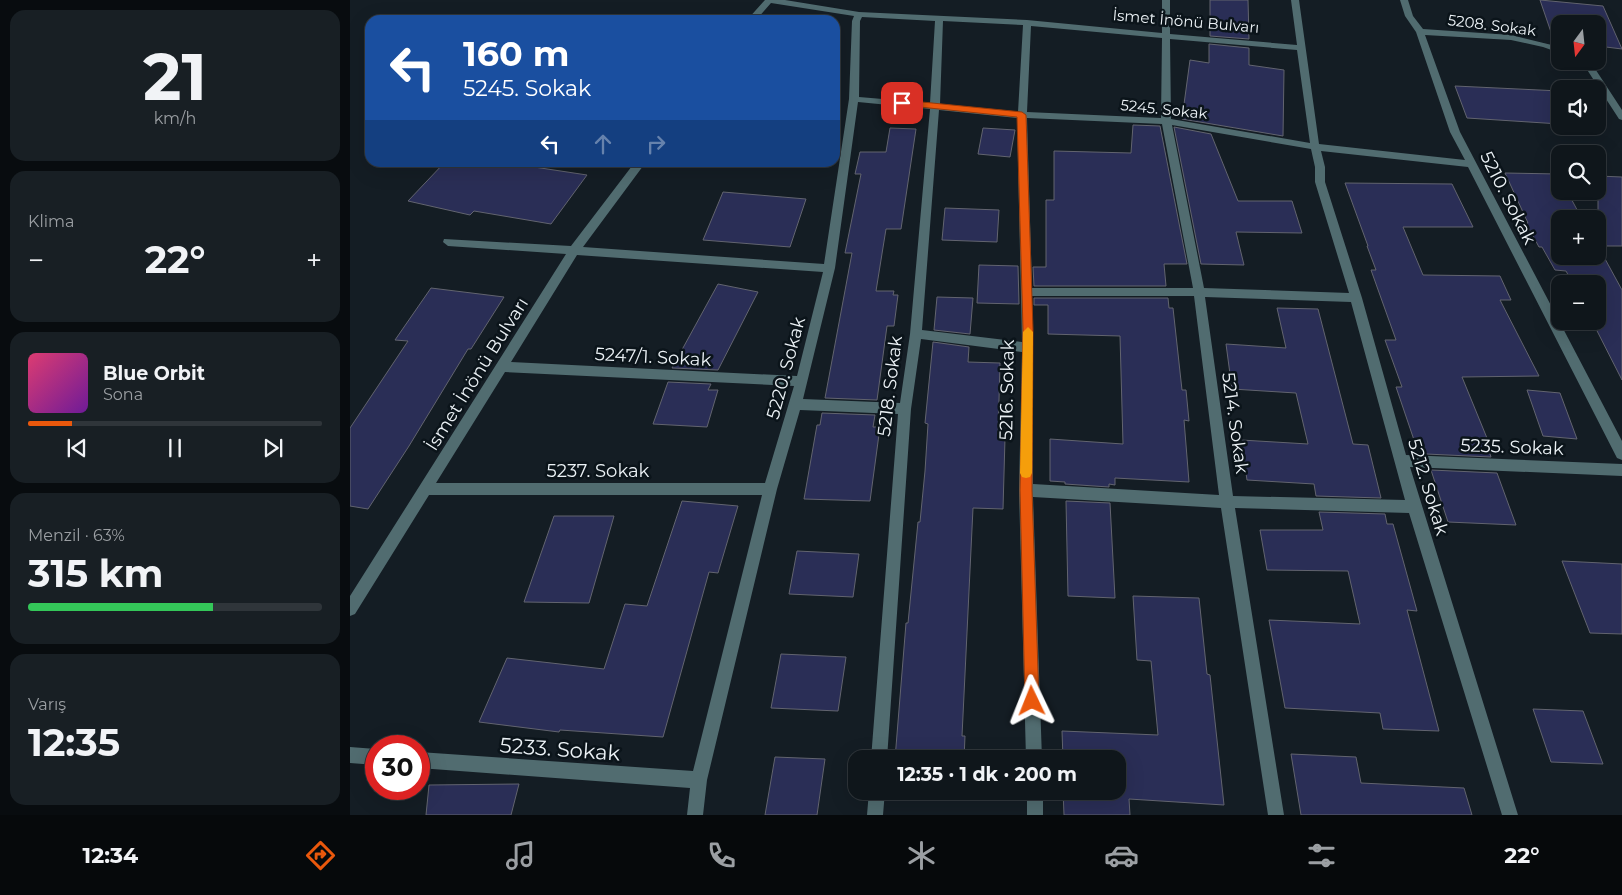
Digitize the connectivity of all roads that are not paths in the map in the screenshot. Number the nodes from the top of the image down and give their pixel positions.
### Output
1 (769, 0) edge
2 (1166, 0) edge
3 (1296, 0) edge
4 (1404, 0) edge
5 (859, 14) junction
6 (756, 15) edge
7 (939, 17) junction
8 (1027, 22) junction
9 (1420, 32) junction
10 (1167, 36) junction
11 (1551, 46) edge
12 (1301, 48) junction
13 (1591, 70) edge
14 (854, 99) junction
15 (935, 106) junction
16 (1022, 115) junction
17 (1622, 117) edge
18 (1166, 121) junction
19 (1315, 147) junction
20 (1470, 164) junction
21 (637, 167) edge
22 (448, 242) dead end
23 (573, 252) junction
24 (829, 268) junction
25 (1027, 292) junction
26 (1200, 292) junction
27 (1356, 298) junction
28 (916, 334) junction
29 (1028, 348) junction
30 (502, 367) junction
31 (802, 381) junction
32 (796, 404) junction
33 (905, 409) junction
34 (1622, 454) edge
35 (1400, 461) junction
36 (1622, 470) edge
37 (426, 489) junction
38 (770, 490) junction
39 (1026, 490) junction
40 (1227, 502) junction
41 (1414, 506) junction
42 (350, 609) edge
43 (880, 750) edge
44 (1034, 750) edge
45 (350, 755) edge
46 (365, 756) edge
47 (430, 761) edge
48 (699, 780) junction
49 (876, 800) edge
50 (1035, 800) edge
51 (695, 815) edge
52 (875, 815) edge
53 (1035, 815) edge
54 (1276, 815) edge
55 (1510, 815) edge

1 - 5 street
1 - 6 street
2 - 10 street, 5214. Sokak
3 - 12 street, 5212. Sokak
4 - 9 street, 5210. Sokak
5 - 7 street, İsmet İnönü Bulvarı
5 - 14 street, 5220. Sokak
7 - 8 street, İsmet İnönü Bulvarı
7 - 15 street, 5218. Sokak
8 - 10 street, İsmet İnönü Bulvarı
8 - 16 street, 5216. Sokak
9 - 11 street, 5208. Sokak
9 - 20 street, 5210. Sokak
10 - 12 street, İsmet İnönü Bulvarı
10 - 18 street, 5214. Sokak
12 - 19 street, 5212. Sokak
13 - 17 street
14 - 15 street, 5245. Sokak
14 - 24 street, 5220. Sokak
15 - 16 street, 5245. Sokak
15 - 28 street, 5218. Sokak
16 - 18 street, 5245. Sokak
16 - 25 street, 5216. Sokak
18 - 19 street, 5245. Sokak
18 - 26 street, 5214. Sokak
19 - 20 street, 5245. Sokak
19 - 27 street, 5212. Sokak
20 - 34 street, 5210. Sokak
21 - 23 street, İsmet İnönü Bulvarı
22 - 23 street
23 - 24 street
23 - 30 street, İsmet İnönü Bulvarı
24 - 31 street, 5220. Sokak
25 - 26 street
25 - 29 street, 5216. Sokak
26 - 27 street
26 - 40 street, 5214. Sokak
27 - 35 street, 5212. Sokak
28 - 29 street
28 - 33 street, 5218. Sokak
29 - 39 street, 5216. Sokak
30 - 31 street, 5247/1. Sokak
30 - 37 street, İsmet İnönü Bulvarı
31 - 32 street, 5220. Sokak
32 - 33 street
32 - 38 street, 5220. Sokak
33 - 43 street, 5218. Sokak
35 - 36 street, 5235. Sokak
35 - 41 street, 5212. Sokak
37 - 38 street, 5237. Sokak
37 - 42 street, İsmet İnönü Bulvarı
38 - 48 street, 5220. Sokak
39 - 40 street
39 - 44 street, 5216. Sokak
40 - 41 street
40 - 54 street, 5214. Sokak
41 - 55 street, 5212. Sokak
45 - 46 street
47 - 48 street, 5233. Sokak
48 - 51 street, 5220. Sokak
49 - 52 street
50 - 53 street

